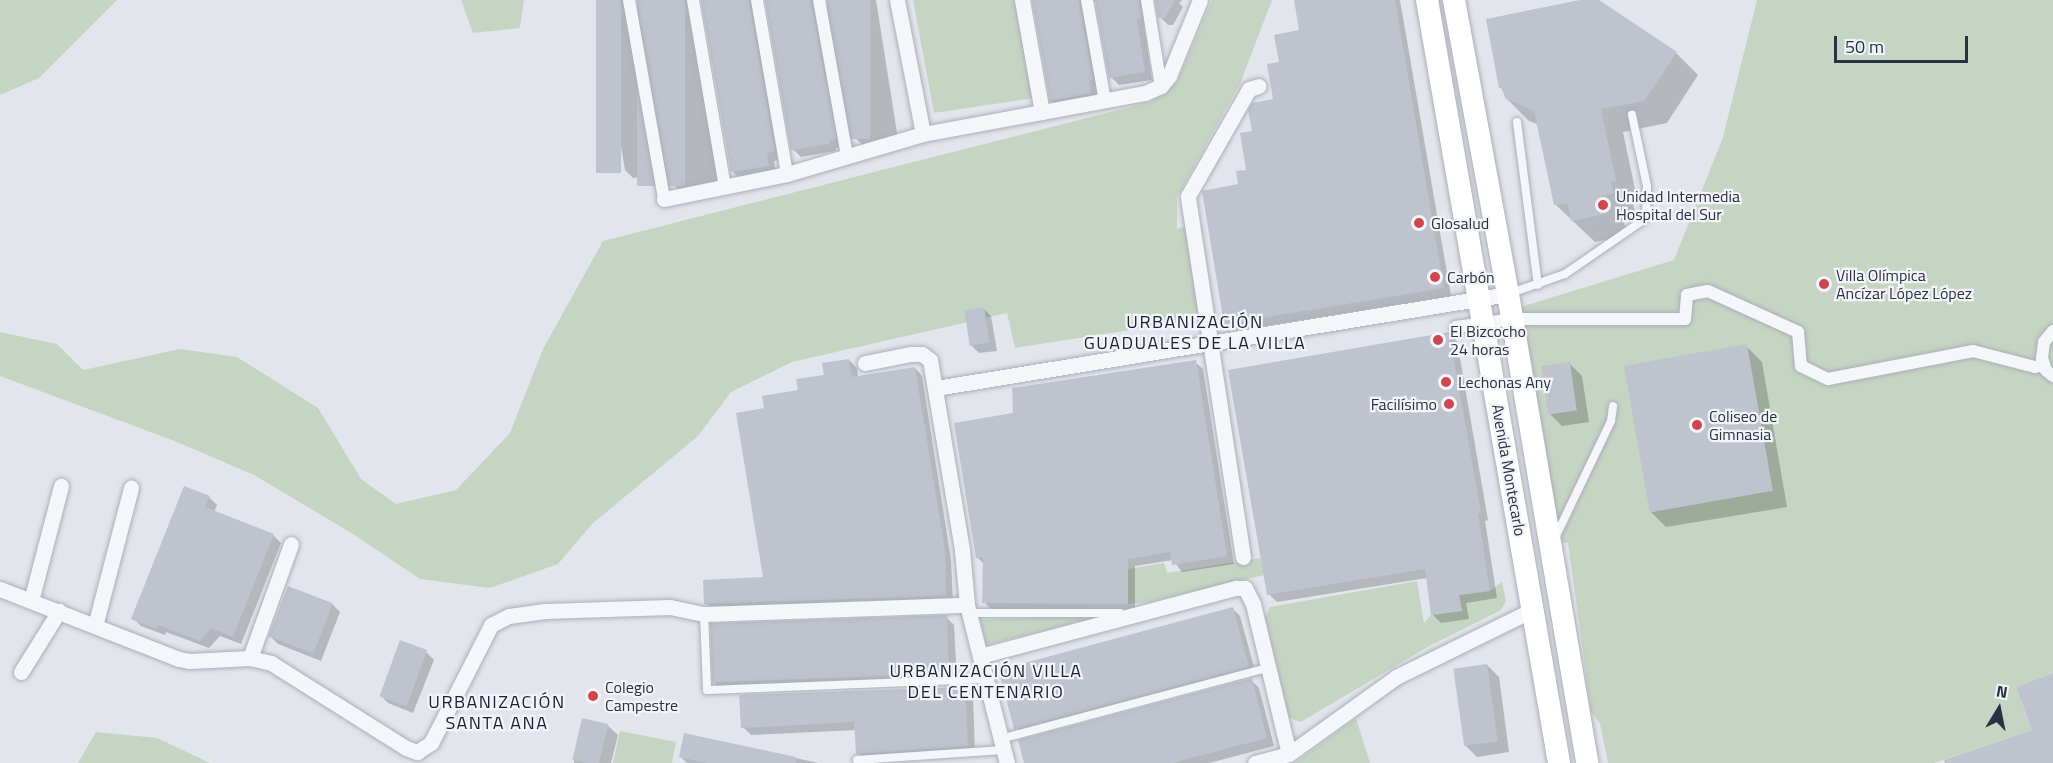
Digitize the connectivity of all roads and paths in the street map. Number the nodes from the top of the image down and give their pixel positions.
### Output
1 (629, 0) edge
2 (693, 0) edge
3 (757, 0) edge
4 (819, 0) edge
5 (897, 0) edge
6 (1022, 0) edge
7 (1087, 0) edge
8 (1147, 0) edge
9 (1200, 0) edge
10 (1427, 0) edge
11 (1454, 0) edge
12 (1161, 86) junction
13 (1259, 86) dead end
14 (1105, 101) junction
15 (1042, 112) junction
16 (1632, 116) dead end
17 (1517, 122) dead end
18 (923, 134) junction
19 (847, 155) junction
20 (787, 174) junction
21 (724, 187) junction
22 (663, 199) joint
23 (1538, 285) junction
24 (1508, 294) junction
25 (1478, 300) junction
26 (1513, 319) junction
27 (1482, 324) junction
28 (1456, 327) dead end
29 (2053, 332) edge
30 (1209, 344) junction
31 (865, 363) dead end
32 (2044, 365) junction
33 (2053, 376) edge
34 (936, 388) junction
35 (1612, 406) dead end
36 (61, 486) dead end
37 (131, 488) dead end
38 (1551, 541) junction
39 (291, 544) dead end
40 (1243, 557) dead end
41 (0, 589) edge
42 (31, 601) junction
43 (968, 609) junction
44 (1534, 609) junction
45 (59, 611) junction
46 (1142, 613) junction
47 (704, 614) junction
48 (95, 626) junction
49 (980, 656) junction
50 (250, 658) junction
51 (1267, 668) junction
52 (21, 672) dead end
53 (986, 679) junction
54 (1003, 750) edge
55 (1289, 754) junction
56 (857, 760) dead end
57 (1255, 763) edge
58 (1559, 763) edge
59 (1587, 763) edge

1 - 22 street
2 - 21 street
3 - 20 street
4 - 19 street
5 - 18 street
6 - 15 street
7 - 14 street
8 - 12 street
9 - 12 street
10 - 25 main road, Avenida Montecarlo
11 - 24 main road, Avenida Montecarlo
12 - 14 street
13 - 30 street
14 - 15 street
15 - 18 street
16 - 23 lane
17 - 23 lane
18 - 19 street
19 - 20 street
20 - 21 street
21 - 22 street
23 - 24 lane
24 - 25 street
24 - 26 main road, Avenida Montecarlo
25 - 27 main road, Avenida Montecarlo
25 - 30 street
26 - 27 street
26 - 32 street
26 - 38 main road, Avenida Montecarlo
27 - 28 street
27 - 44 main road, Avenida Montecarlo
29 - 32 street
30 - 34 street
30 - 40 street
31 - 34 street
32 - 33 street
34 - 43 street
35 - 38 lane
36 - 42 street
37 - 48 street
38 - 59 main road, Avenida Montecarlo
39 - 50 street
41 - 42 street
42 - 45 street
43 - 46 lane
43 - 47 street
43 - 49 street
44 - 55 street
44 - 58 main road, Avenida Montecarlo
45 - 48 street
45 - 52 street
46 - 49 street
46 - 51 street
47 - 50 street
47 - 53 lane
48 - 50 street
49 - 53 street
51 - 54 lane
51 - 55 street
53 - 54 street
54 - 56 lane
55 - 57 street

